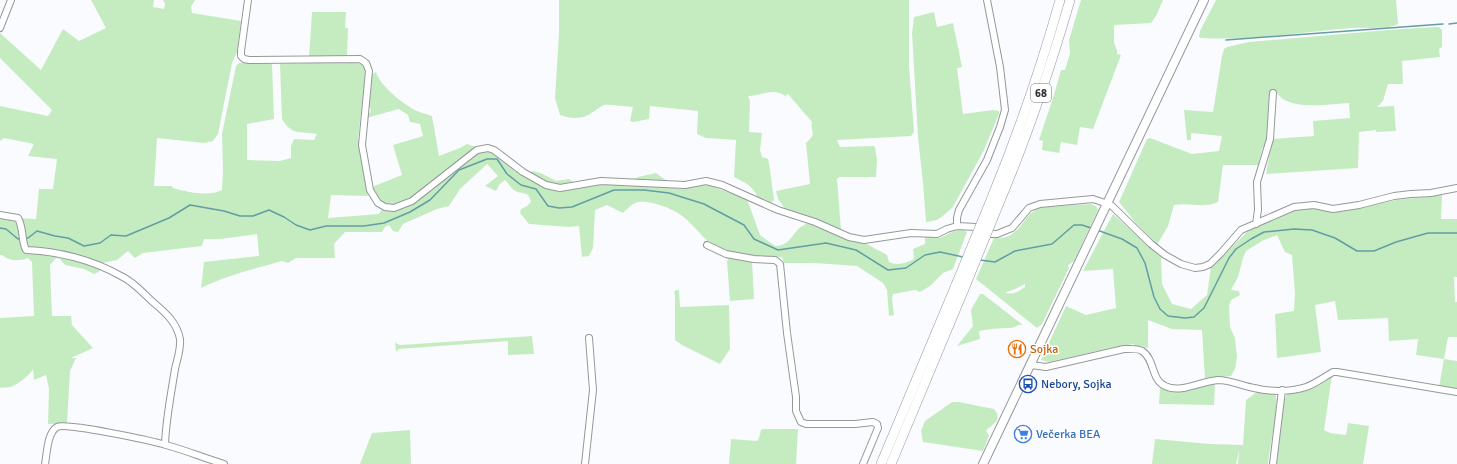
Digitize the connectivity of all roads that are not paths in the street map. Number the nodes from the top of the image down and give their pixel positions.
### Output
1 (11, 0) edge
2 (248, 0) edge
3 (987, 0) edge
4 (1060, 0) edge
5 (1070, 0) edge
6 (1204, 0) edge
7 (0, 28) edge
8 (1274, 93) dead end
9 (1457, 188) edge
10 (995, 201) junction
11 (1108, 204) junction
12 (0, 215) edge
13 (1256, 224) junction
14 (957, 226) junction
15 (707, 244) dead end
16 (960, 287) junction
17 (589, 338) dead end
18 (1031, 364) junction
19 (1282, 390) junction
20 (1457, 392) edge
21 (165, 444) junction
22 (45, 464) edge
23 (224, 464) edge
24 (585, 464) edge
25 (863, 464) edge
26 (881, 464) edge
27 (891, 464) edge
28 (983, 464) edge
29 (1273, 464) edge

1 - 7 street
2 - 14 street
3 - 14 street
4 - 10 highway, 68
5 - 10 highway, 68
6 - 11 main road
8 - 13 street
9 - 13 street
10 - 16 highway, 68, bridge
11 - 13 street
11 - 14 street
11 - 18 main road
12 - 21 street
15 - 25 street
16 - 26 highway, 68
16 - 27 highway, 68
17 - 24 street
18 - 19 street
18 - 28 main road
19 - 20 street
19 - 29 street
21 - 22 street
21 - 23 street

